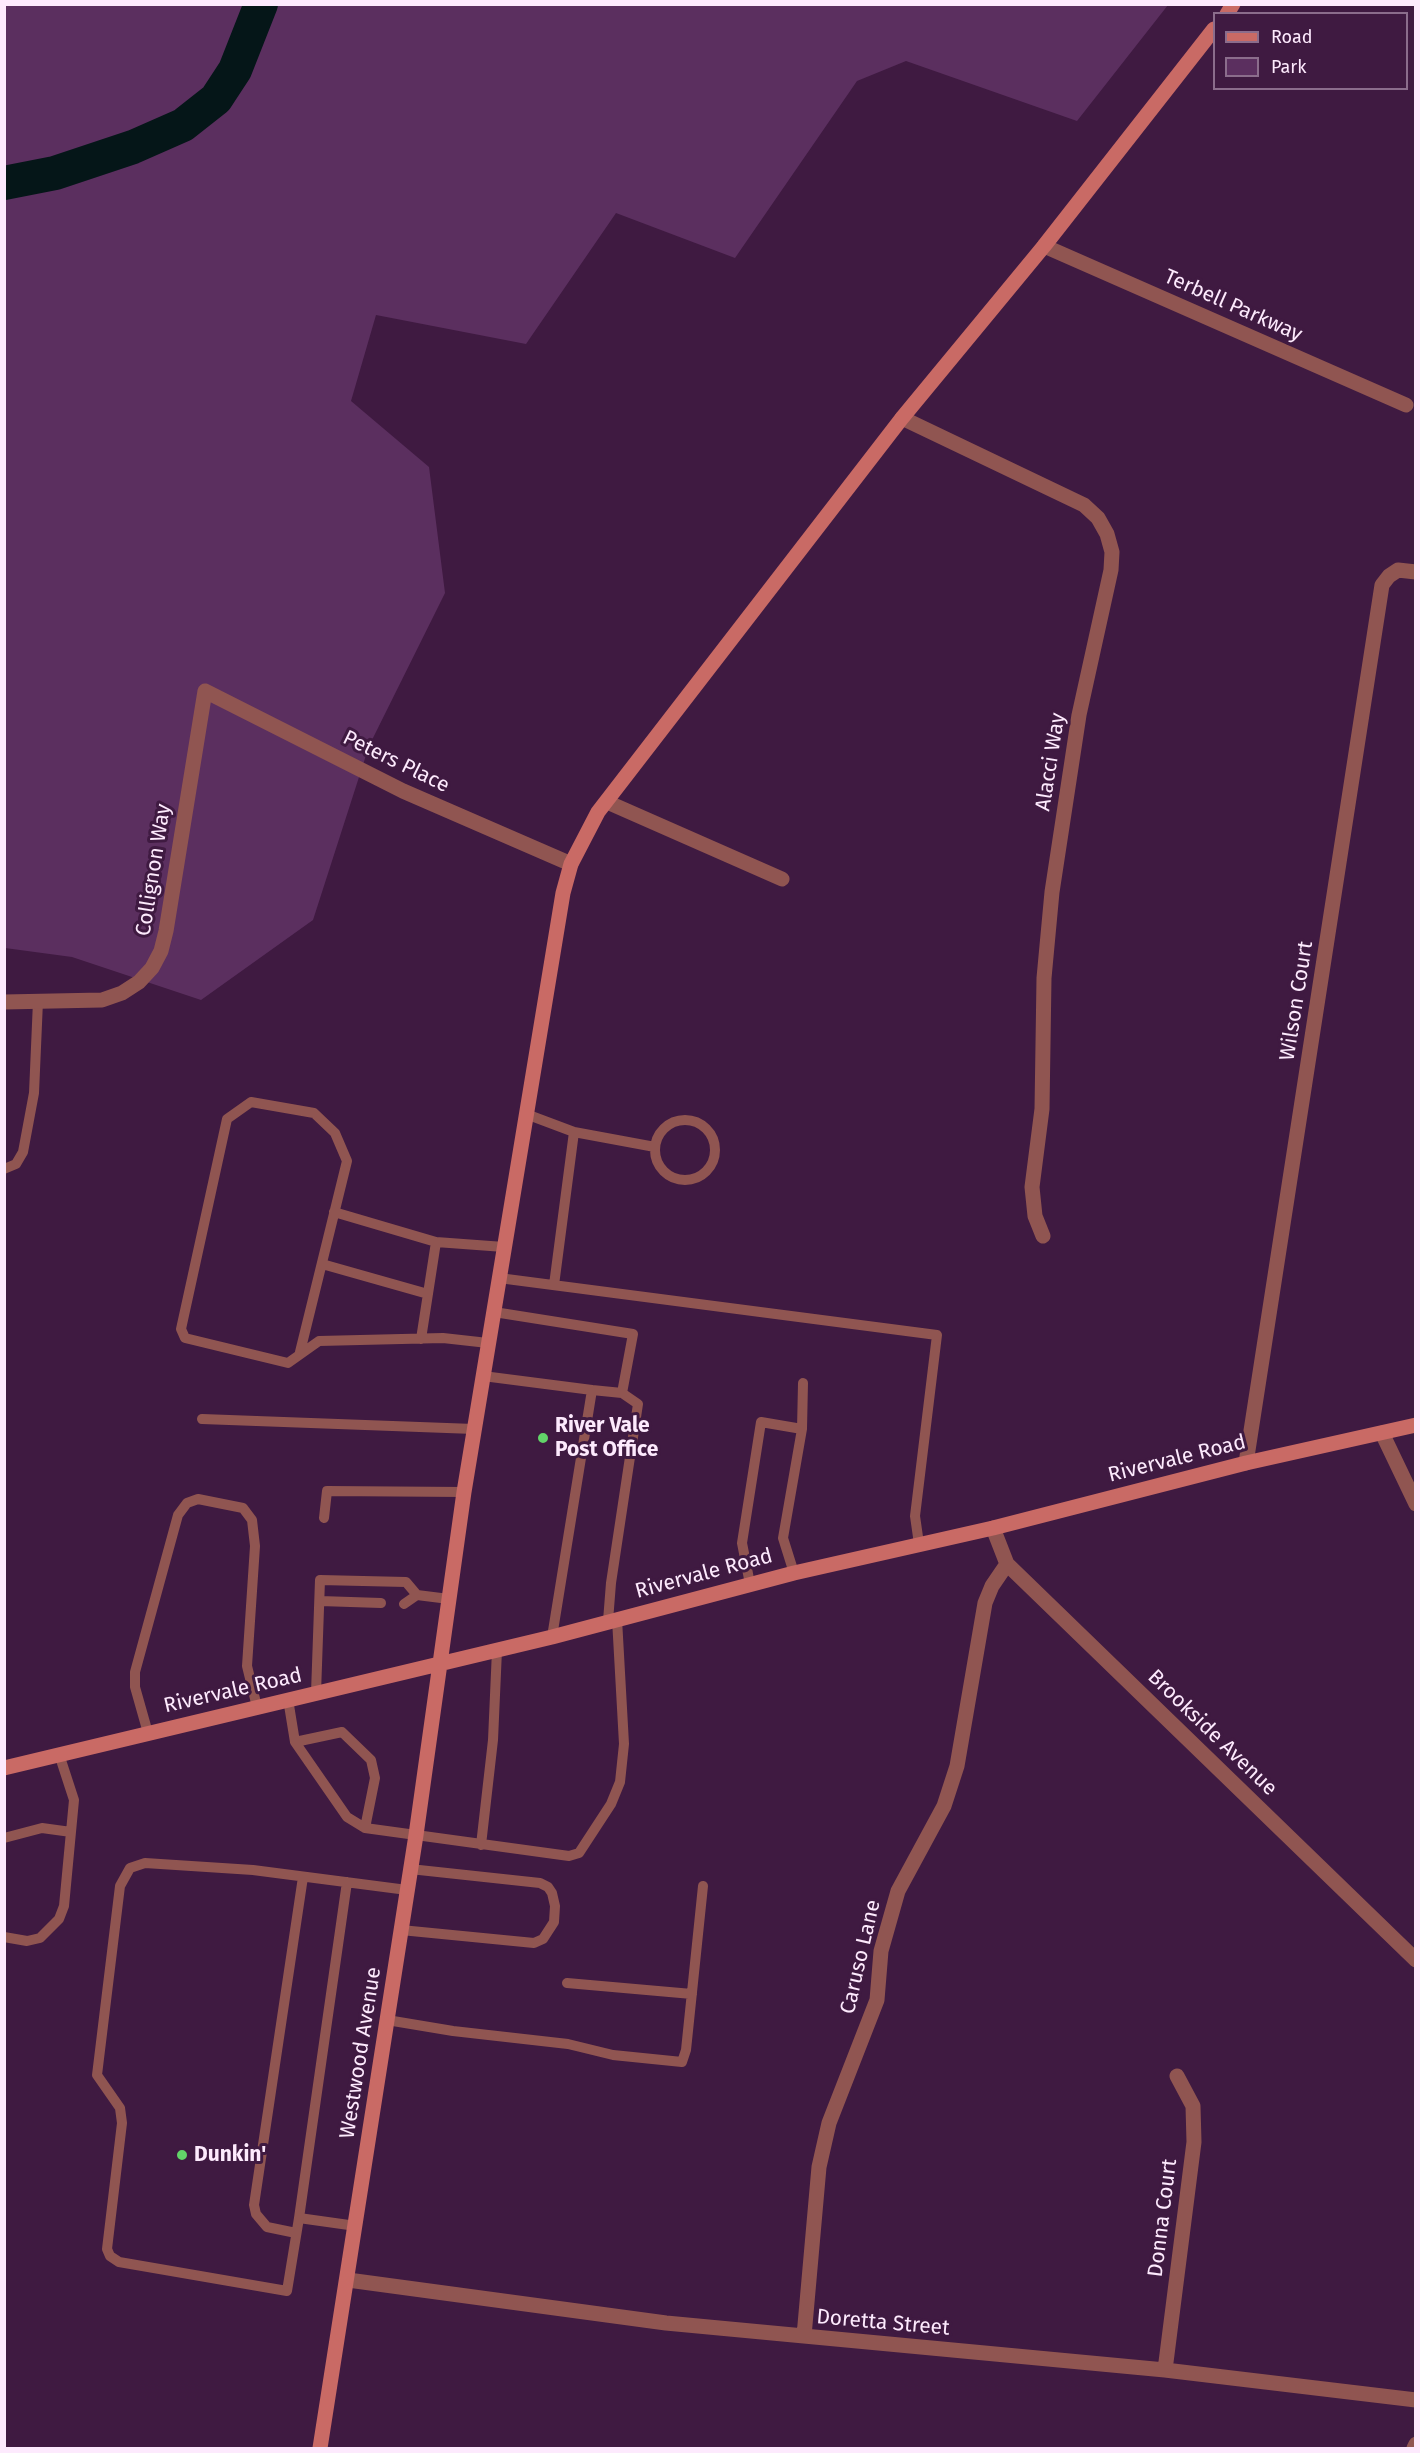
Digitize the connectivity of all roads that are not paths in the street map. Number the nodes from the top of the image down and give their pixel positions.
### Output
1 (1213, 32) edge
2 (1044, 246) junction
3 (1406, 405) dead end
4 (902, 418) junction
5 (1416, 572) edge
6 (205, 691) joint
7 (607, 802) junction
8 (572, 864) junction
9 (782, 879) dead end
10 (38, 1001) junction
11 (4, 1002) edge
12 (526, 1114) junction
13 (574, 1132) junction
14 (656, 1147) junction
15 (4, 1169) edge
16 (334, 1212) junction
17 (1043, 1236) dead end
18 (436, 1242) junction
19 (504, 1247) junction
20 (322, 1264) junction
21 (499, 1278) junction
22 (554, 1285) junction
23 (428, 1294) junction
24 (494, 1312) junction
25 (422, 1339) junction
26 (488, 1343) junction
27 (300, 1352) junction
28 (483, 1377) junction
29 (802, 1383) dead end
30 (592, 1390) junction
31 (622, 1393) junction
32 (202, 1419) dead end
33 (1416, 1425) edge
34 (474, 1429) junction
35 (802, 1429) junction
36 (1382, 1433) junction
37 (1246, 1463) junction
38 (464, 1492) junction
39 (1416, 1504) edge
40 (324, 1518) dead end
41 (993, 1528) junction
42 (919, 1544) junction
43 (1007, 1564) junction
44 (794, 1573) junction
45 (750, 1584) junction
46 (417, 1595) junction
47 (449, 1599) junction
48 (320, 1601) junction
49 (381, 1603) dead end
50 (404, 1604) dead end
51 (613, 1620) junction
52 (552, 1636) junction
53 (497, 1650) junction
54 (441, 1663) junction
55 (316, 1693) junction
56 (288, 1699) junction
57 (257, 1707) junction
58 (148, 1733) junction
59 (295, 1742) junction
60 (59, 1754) junction
61 (4, 1768) edge
62 (365, 1828) junction
63 (71, 1832) junction
64 (416, 1834) junction
65 (4, 1839) edge
66 (481, 1845) junction
67 (410, 1869) junction
68 (303, 1877) junction
69 (347, 1882) junction
70 (704, 1886) dead end
71 (407, 1890) junction
72 (401, 1930) junction
73 (4, 1937) edge
74 (1416, 1960) edge
75 (567, 1983) dead end
76 (692, 1994) junction
77 (387, 2020) junction
78 (1177, 2076) dead end
79 (299, 2218) junction
80 (356, 2226) junction
81 (297, 2233) junction
82 (348, 2280) junction
83 (804, 2336) junction
84 (1165, 2370) junction
85 (1416, 2400) edge
86 (1416, 2444) edge
87 (320, 2448) edge
88 (1414, 2448) edge

1 - 2 street, Westwood Avenue
2 - 3 street, Terbell Parkway
2 - 4 street, Westwood Avenue
4 - 7 street, Westwood Avenue
4 - 17 street, Alacci Way
5 - 37 street, Wilson Court
6 - 8 street, Peters Place
6 - 10 street, Collignon Way
7 - 8 street, Westwood Avenue
7 - 9 street
8 - 12 street, Westwood Avenue
10 - 11 street, Collignon Way
10 - 15 lane
12 - 13 lane
12 - 19 street, Westwood Avenue
13 - 14 lane
13 - 22 lane
14 - 14 lane
16 - 18 lane
16 - 20 lane
16 - 27 lane
18 - 19 lane
18 - 23 lane
19 - 21 street, Westwood Avenue
20 - 23 lane
20 - 27 lane
21 - 22 lane
21 - 24 street, Westwood Avenue
22 - 42 lane
23 - 25 lane
24 - 26 street, Westwood Avenue
24 - 31 lane
25 - 26 lane
25 - 27 lane
26 - 28 street, Westwood Avenue
28 - 30 lane
28 - 34 street, Westwood Avenue
29 - 35 lane
30 - 31 lane
30 - 52 lane
31 - 51 lane
32 - 34 lane
33 - 36 street, Rivervale Road
34 - 38 street, Westwood Avenue
35 - 44 lane
35 - 45 lane
36 - 37 street, Rivervale Road
36 - 39 street
37 - 41 street, Rivervale Road
38 - 40 lane
38 - 47 street, Westwood Avenue
41 - 42 street, Rivervale Road
41 - 43 street, Brookside Avenue
42 - 44 street, Rivervale Road
43 - 74 street, Brookside Avenue
43 - 83 street, Caruso Lane
44 - 45 street, Rivervale Road
45 - 51 street, Rivervale Road
46 - 47 lane
46 - 48 lane
46 - 50 lane
47 - 54 street, Westwood Avenue
48 - 49 lane
48 - 55 lane
51 - 52 street, Rivervale Road
51 - 66 lane
52 - 53 street, Rivervale Road
53 - 54 street, Rivervale Road
53 - 66 lane
54 - 55 street, Rivervale Road
54 - 64 street, Westwood Avenue
55 - 56 street, Rivervale Road
56 - 57 street, Rivervale Road
56 - 59 lane
57 - 58 street, Rivervale Road
57 - 58 lane
58 - 60 street, Rivervale Road
59 - 62 lane
59 - 62 lane
60 - 61 street, Rivervale Road
60 - 63 lane
62 - 64 lane
63 - 65 lane
63 - 73 lane
64 - 66 lane
64 - 67 street, Westwood Avenue
67 - 71 street, Westwood Avenue
67 - 72 lane
68 - 69 lane
68 - 81 lane
68 - 81 lane
69 - 71 lane
69 - 79 lane
70 - 76 lane
71 - 72 street, Westwood Avenue
72 - 77 street, Westwood Avenue
75 - 76 lane
76 - 77 lane
77 - 80 street, Westwood Avenue
78 - 84 street, Donna Court
79 - 80 lane
79 - 81 lane
80 - 82 street, Westwood Avenue
82 - 83 street, Doretta Street
82 - 87 street, Westwood Avenue
83 - 84 street, Doretta Street
84 - 85 street, Doretta Street
86 - 88 street

